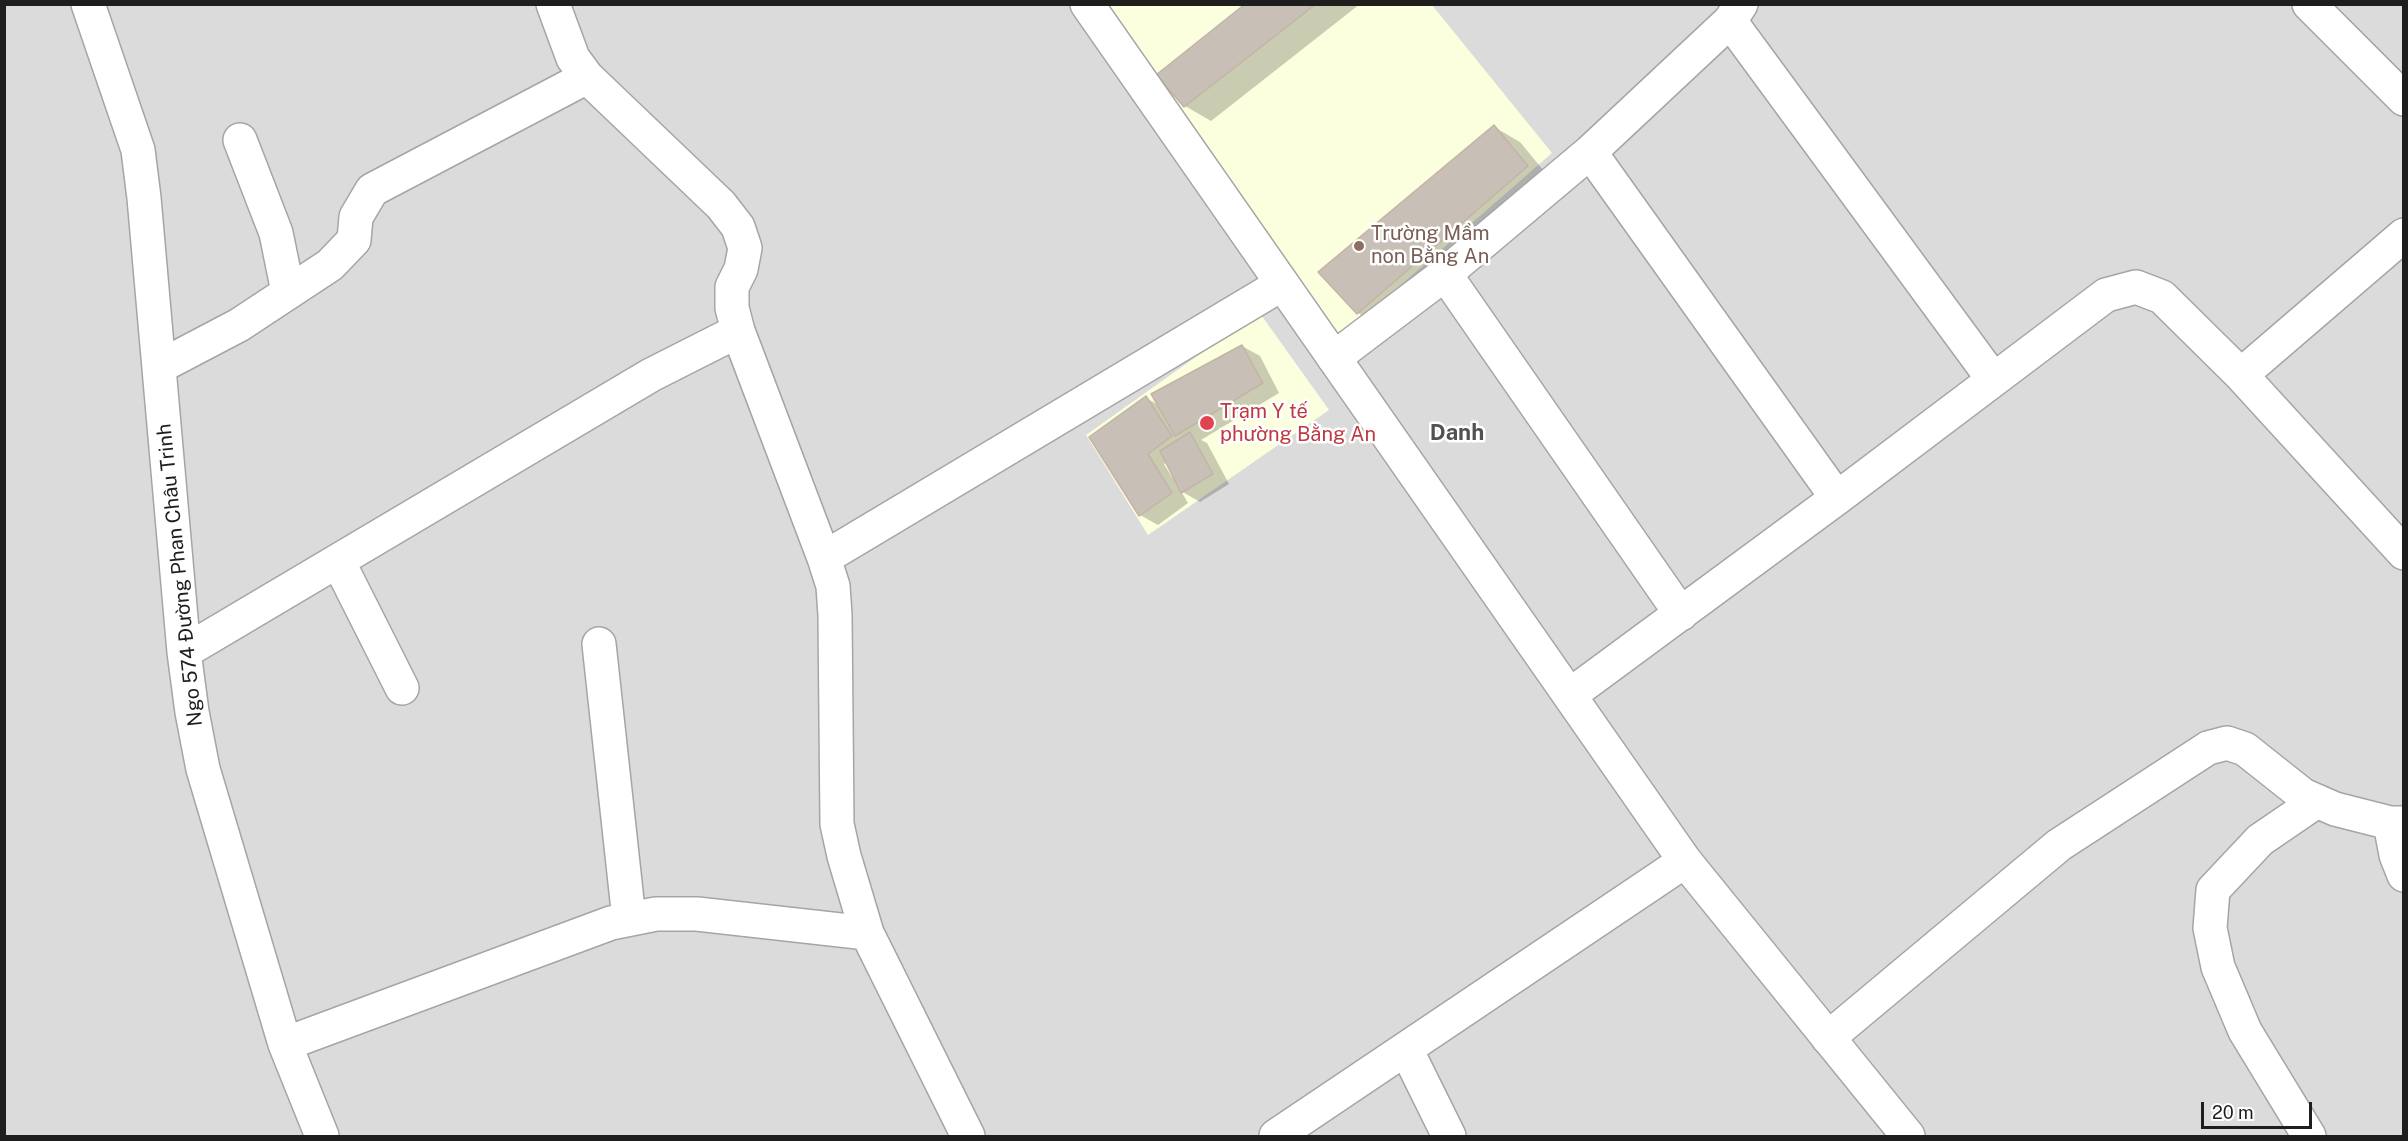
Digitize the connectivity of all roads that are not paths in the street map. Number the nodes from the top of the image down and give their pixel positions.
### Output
1 (88, 4) edge
2 (552, 4) edge
3 (1088, 4) edge
4 (2309, 4) edge
5 (1735, 13) edge
6 (587, 77) junction
7 (2403, 99) edge
8 (240, 140) dead end
9 (1590, 152) junction
10 (2400, 245) edge
11 (1444, 274) junction
12 (1282, 284) junction
13 (288, 292) junction
14 (738, 331) junction
15 (1334, 358) junction
16 (159, 367) junction
17 (2241, 375) junction
18 (1993, 379) junction
19 (1837, 498) junction
20 (2403, 553) edge
21 (824, 558) junction
22 (338, 561) junction
23 (1681, 614) junction
24 (599, 644) dead end
25 (184, 652) junction
26 (402, 688) dead end
27 (1570, 695) junction
28 (2317, 801) junction
29 (2397, 823) edge
30 (1685, 861) junction
31 (2403, 875) edge
32 (629, 919) junction
33 (867, 933) junction
34 (1828, 1038) junction
35 (285, 1044) junction
36 (1406, 1049) junction
37 (322, 1137) edge
38 (968, 1137) edge
39 (1276, 1137) edge
40 (1449, 1137) edge
41 (1908, 1137) edge
42 (2309, 1137) edge

1 - 16 street, Ngo 574 Đường Phan Châu Trinh
2 - 6 street
3 - 12 street
4 - 7 street
5 - 9 street
5 - 18 street
6 - 13 street
6 - 14 street
8 - 13 street
9 - 11 street
9 - 19 street
10 - 17 street
11 - 15 street
11 - 23 street
12 - 15 street
12 - 21 street
13 - 16 street
14 - 21 street
14 - 22 street
15 - 27 street
16 - 25 street, Ngo 574 Đường Phan Châu Trinh
17 - 18 street
17 - 20 street
18 - 19 street
19 - 23 street
21 - 33 street
22 - 25 street
22 - 26 street
23 - 27 street
24 - 32 street
25 - 35 street, Ngo 574 Đường Phan Châu Trinh
27 - 30 street
28 - 29 street
28 - 34 street
28 - 42 street
29 - 31 street
30 - 34 street
30 - 36 street
32 - 33 street
32 - 35 street
33 - 38 street
34 - 41 street
35 - 37 street, Ngo 574 Đường Phan Châu Trinh
36 - 39 street
36 - 40 street

